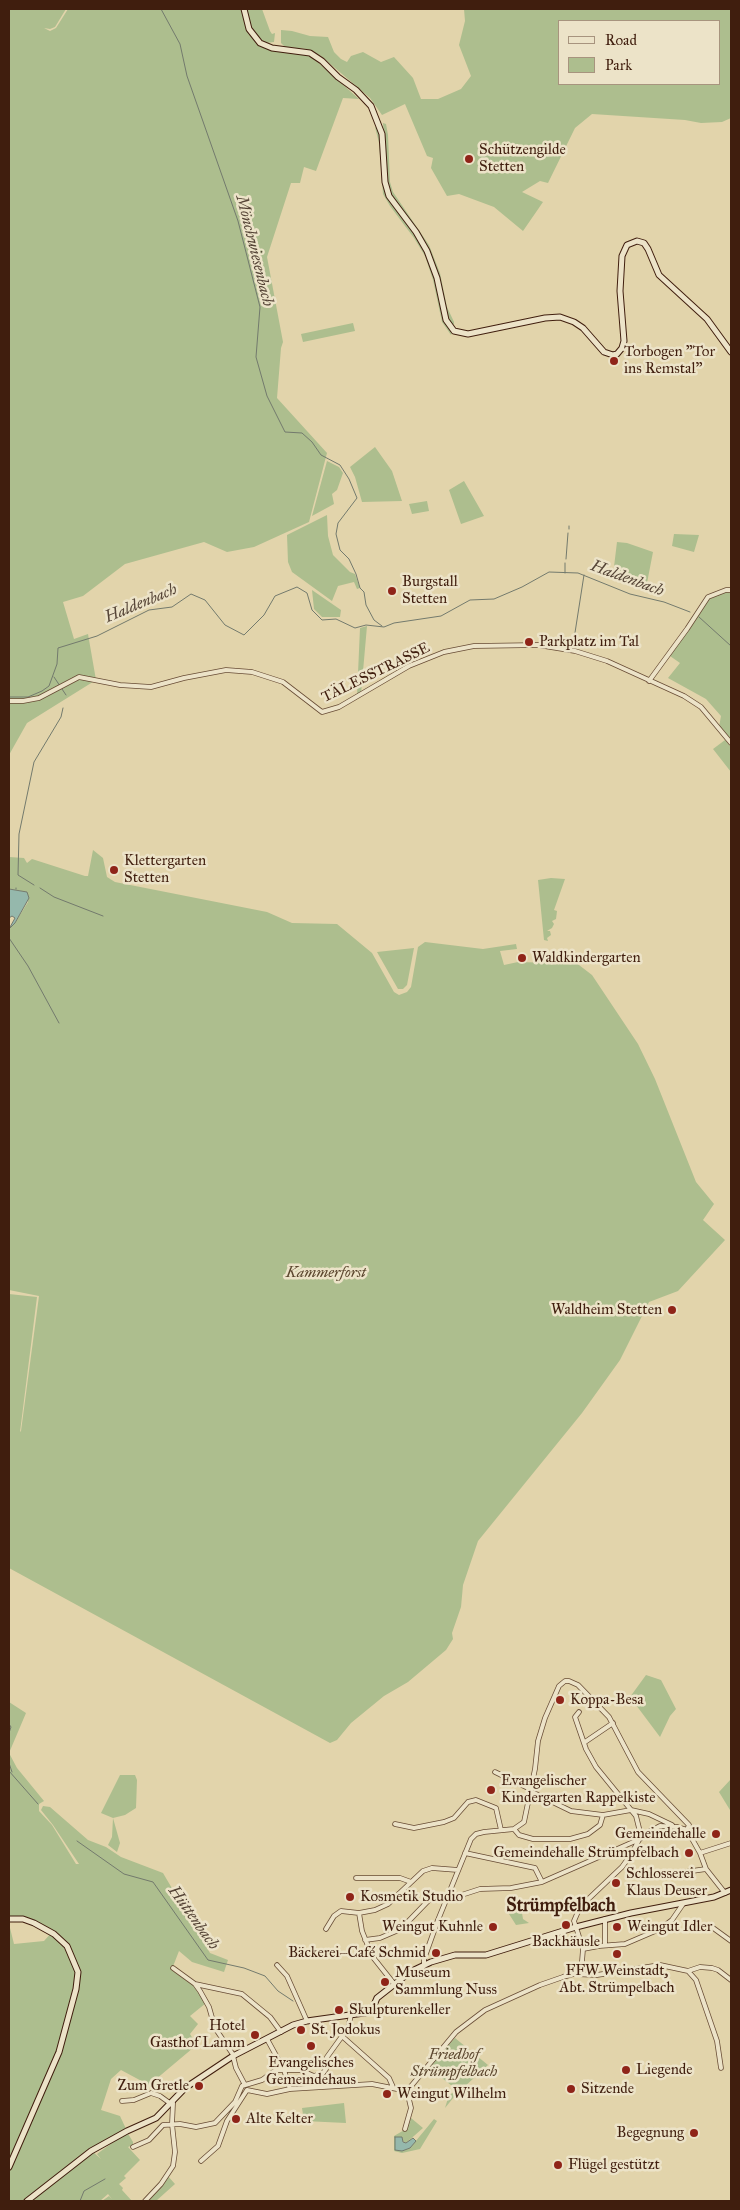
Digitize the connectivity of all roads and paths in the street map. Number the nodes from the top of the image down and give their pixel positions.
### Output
1 (244, 9) edge
2 (731, 352) edge
3 (731, 590) edge
4 (649, 680) junction
5 (9, 701) edge
6 (731, 743) edge
7 (579, 1712) dead end
8 (613, 1723) junction
9 (585, 1742) junction
10 (495, 1772) dead end
11 (530, 1790) junction
12 (631, 1810) junction
13 (603, 1814) junction
14 (395, 1824) dead end
15 (677, 1827) junction
16 (514, 1829) junction
17 (501, 1830) junction
18 (687, 1830) junction
19 (641, 1837) junction
20 (731, 1842) edge
21 (465, 1853) junction
22 (700, 1854) junction
23 (706, 1869) junction
24 (458, 1870) junction
25 (657, 1876) dead end
26 (356, 1878) dead end
27 (411, 1882) junction
28 (542, 1882) junction
29 (731, 1890) edge
30 (725, 1893) junction
31 (446, 1900) junction
32 (683, 1904) junction
33 (359, 1913) junction
34 (9, 1919) edge
35 (605, 1919) junction
36 (709, 1925) dead end
37 (576, 1927) junction
38 (326, 1929) dead end
39 (365, 1940) junction
40 (731, 1941) edge
41 (605, 1945) junction
42 (584, 1949) junction
43 (277, 1966) dead end
44 (424, 1966) junction
45 (173, 1968) dead end
46 (688, 1971) junction
47 (581, 1974) junction
48 (731, 1980) edge
49 (195, 1984) junction
50 (395, 1985) junction
51 (351, 2015) junction
52 (307, 2021) junction
53 (281, 2032) junction
54 (343, 2037) junction
55 (267, 2039) junction
56 (233, 2056) junction
57 (721, 2068) dead end
58 (284, 2070) junction
59 (393, 2087) junction
60 (246, 2088) junction
61 (290, 2089) junction
62 (405, 2091) junction
63 (122, 2101) dead end
64 (172, 2104) junction
65 (172, 2124) junction
66 (405, 2129) dead end
67 (133, 2147) dead end
68 (201, 2161) dead end
69 (9, 2167) edge
70 (27, 2201) edge
71 (145, 2201) edge

1 - 2 main road
3 - 4 street
4 - 5 street, TÄLESSTRASSE
4 - 6 street, TÄLESSTRASSE
7 - 9 street
8 - 9 street
8 - 11 street
8 - 18 street
9 - 12 street
10 - 11 street
11 - 13 street
11 - 16 street
12 - 13 street
12 - 15 street
12 - 19 street
13 - 16 street
14 - 17 street
15 - 18 street
15 - 19 street
16 - 17 street
17 - 21 street
18 - 22 street
19 - 28 street
19 - 37 street
20 - 22 street
21 - 24 street
21 - 28 street
22 - 23 street
23 - 25 street
23 - 30 street
24 - 27 street
24 - 31 street
26 - 27 street
27 - 33 street
28 - 31 street
29 - 30 main road
30 - 32 main road
31 - 39 street
31 - 44 street
32 - 35 main road
32 - 41 street
33 - 38 street
33 - 39 street
34 - 69 main road
35 - 37 main road
35 - 41 street
36 - 40 street
37 - 42 street
37 - 44 main road
39 - 50 street
41 - 42 street
42 - 47 street
43 - 52 street
44 - 50 main road
45 - 49 street
46 - 47 street
46 - 48 street
46 - 57 street
47 - 62 street
49 - 53 street
49 - 56 street
50 - 51 main road
51 - 52 main road
51 - 54 street
52 - 53 main road
53 - 55 main road
54 - 58 street
54 - 59 street
55 - 56 main road
55 - 58 street
56 - 60 street
56 - 64 main road
58 - 60 street
58 - 61 street
59 - 61 street
59 - 62 street
60 - 61 street
60 - 65 street
60 - 68 street
62 - 66 street
63 - 64 street
64 - 65 street
64 - 70 main road
65 - 67 street
65 - 71 street

